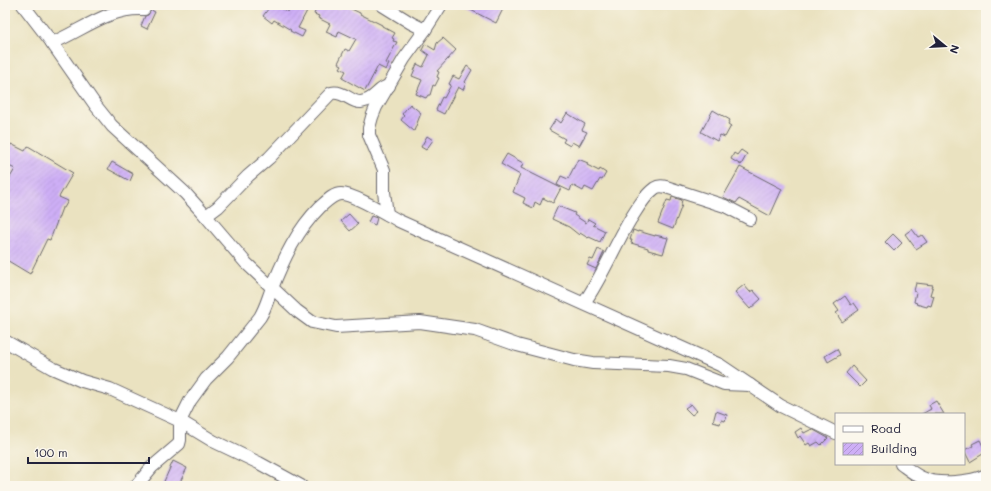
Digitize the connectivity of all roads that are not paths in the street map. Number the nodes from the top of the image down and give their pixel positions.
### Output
1 (23, 5) edge
2 (382, 5) edge
3 (441, 5) edge
4 (144, 9) dead end
5 (425, 30) junction
6 (52, 43) junction
7 (389, 86) junction
8 (387, 214) junction
9 (206, 216) junction
10 (750, 219) dead end
11 (272, 288) junction
12 (584, 303) junction
13 (5, 341) edge
14 (750, 385) junction
15 (180, 421) junction
16 (835, 433) edge
17 (902, 465) edge
18 (986, 475) edge
19 (924, 482) edge
20 (136, 486) edge
21 (301, 486) edge

1 - 6 street
2 - 5 street
3 - 5 street
4 - 6 street
5 - 7 street
6 - 9 street
7 - 8 street
7 - 9 street
8 - 11 street
8 - 12 street
9 - 11 street
10 - 12 street
11 - 14 street
11 - 15 street
12 - 14 street
13 - 15 street
14 - 16 street
15 - 20 street
15 - 21 street
17 - 19 street
18 - 19 street

